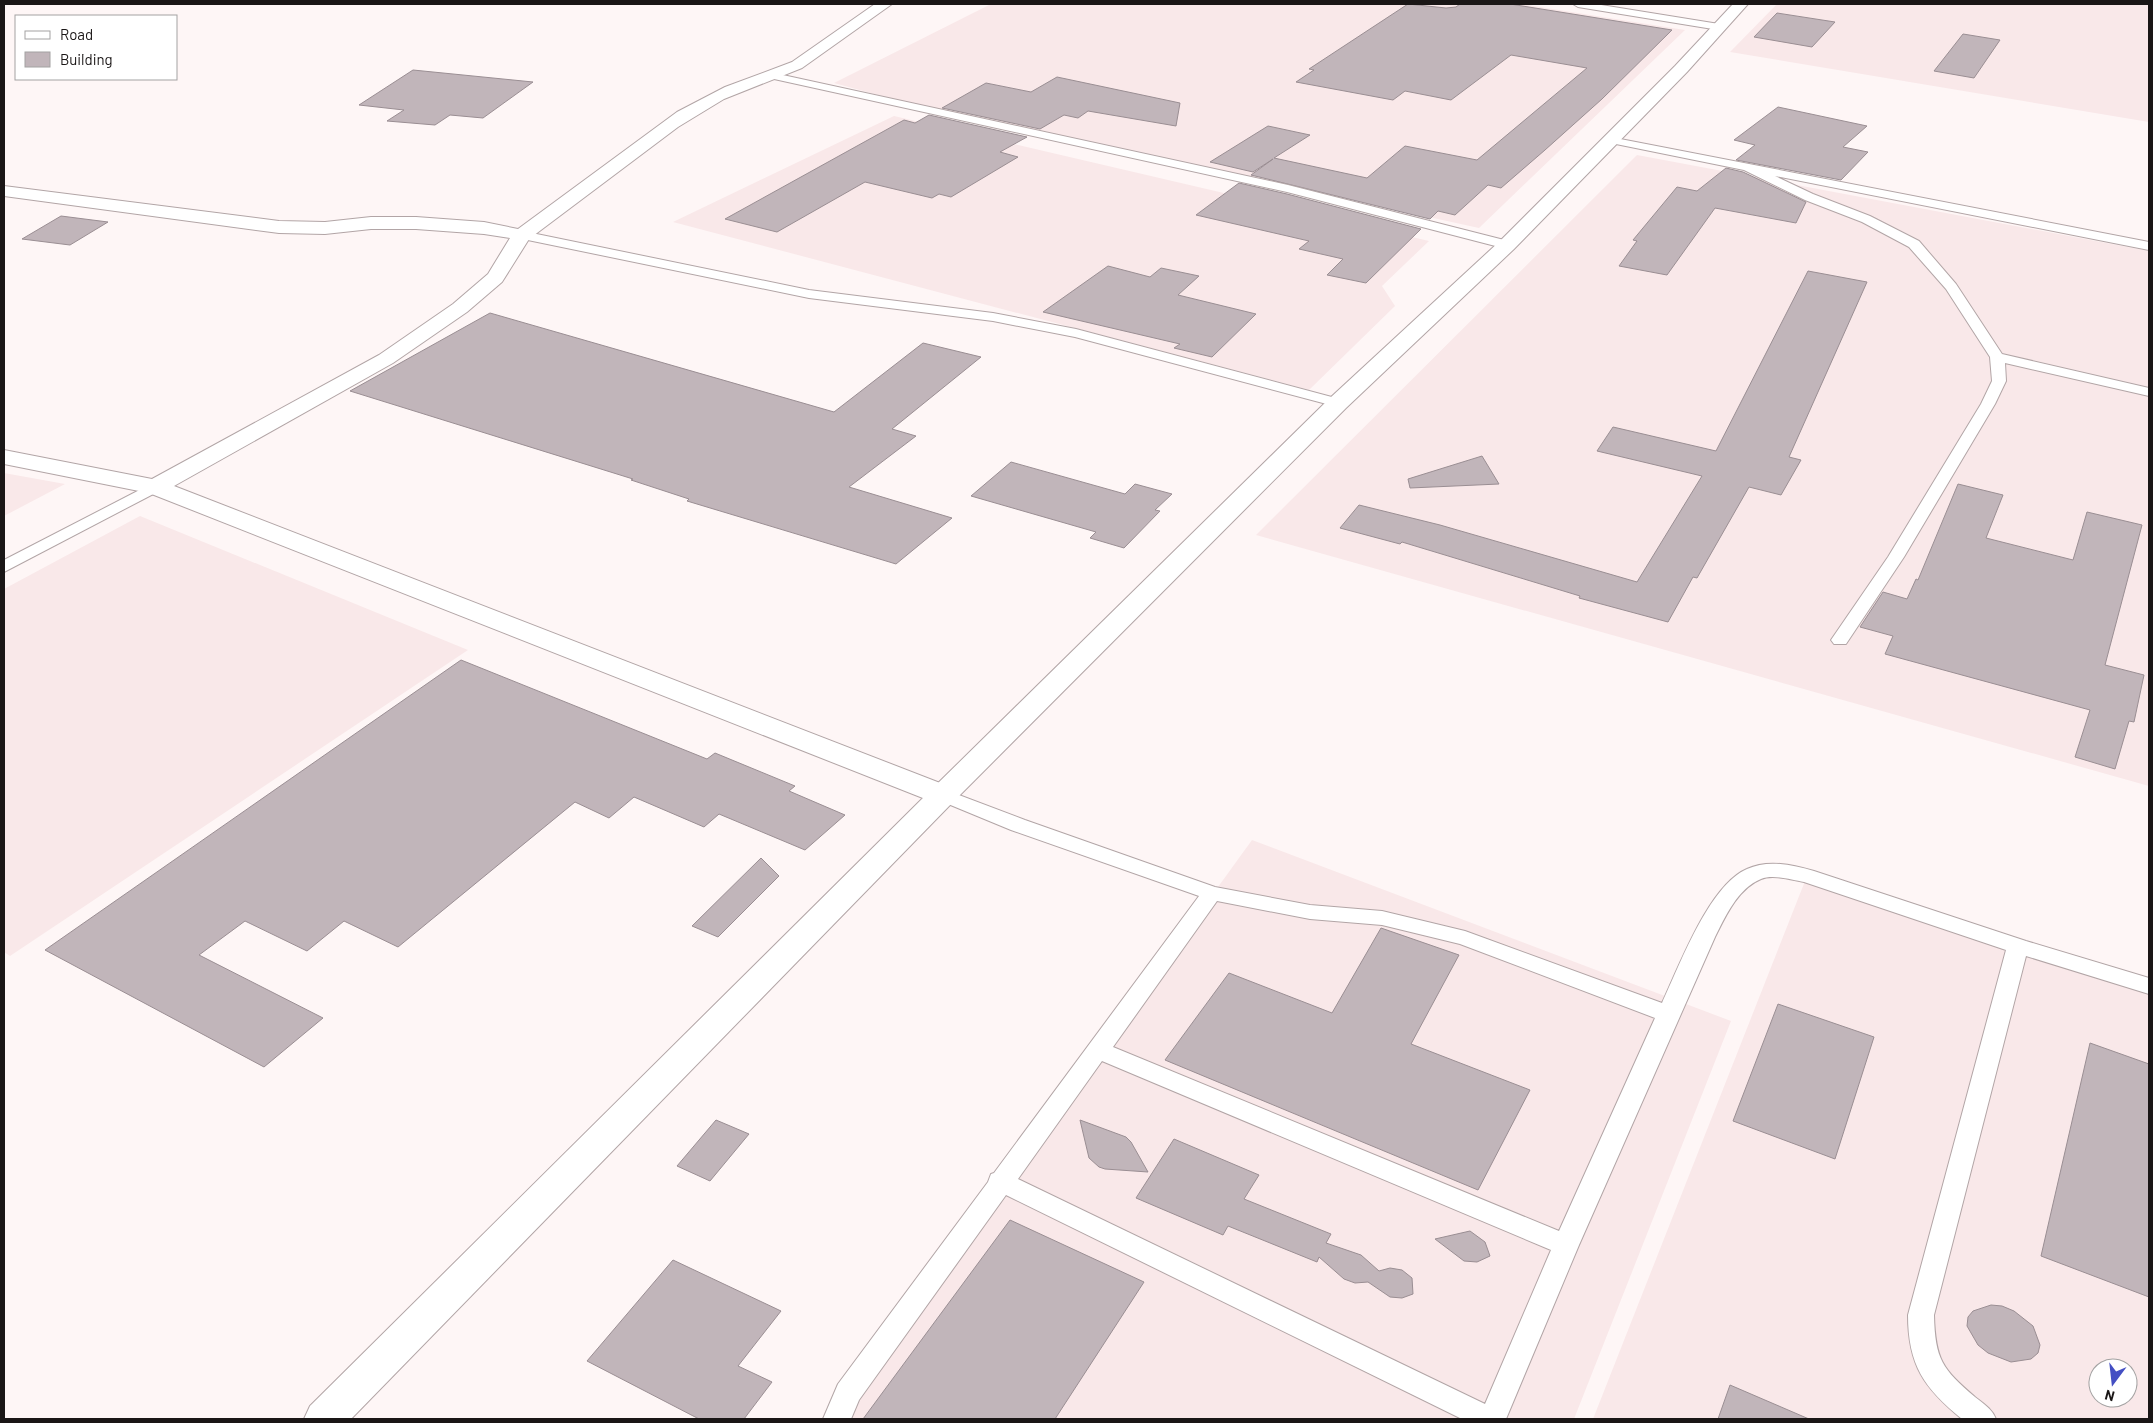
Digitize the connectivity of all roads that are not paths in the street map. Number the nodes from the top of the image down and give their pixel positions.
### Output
1 (885, 4) edge
2 (1578, 4) edge
3 (1741, 4) edge
4 (1719, 27) junction
5 (769, 75) junction
6 (1610, 140) junction
7 (1749, 168) junction
8 (4, 191) edge
9 (522, 234) junction
10 (1507, 245) junction
11 (2149, 246) edge
12 (1997, 356) junction
13 (2149, 392) edge
14 (1338, 404) junction
15 (4, 457) edge
16 (154, 488) junction
17 (4, 567) edge
18 (1840, 640) dead end
19 (943, 795) junction
20 (1212, 893) junction
21 (2018, 946) junction
22 (2149, 986) edge
23 (1668, 1014) junction
24 (1098, 1050) junction
25 (1000, 1182) junction
26 (1566, 1245) junction
27 (324, 1419) edge
28 (837, 1419) edge
29 (1491, 1419) edge
30 (1982, 1419) edge

1 - 5 street
2 - 4 lane
3 - 4 street
4 - 6 street
5 - 9 street
5 - 10 lane
6 - 7 lane
6 - 10 street
7 - 11 lane
7 - 12 lane
8 - 9 street
9 - 14 lane
9 - 16 street
10 - 14 street
12 - 13 lane
12 - 18 lane
14 - 19 street
15 - 16 street
16 - 17 lane
16 - 19 street
19 - 20 lane
19 - 27 street
20 - 23 lane
20 - 24 lane
21 - 22 lane
21 - 23 lane
21 - 30 lane
23 - 26 lane
24 - 25 lane
24 - 26 lane
25 - 28 lane
25 - 29 lane
26 - 29 lane

